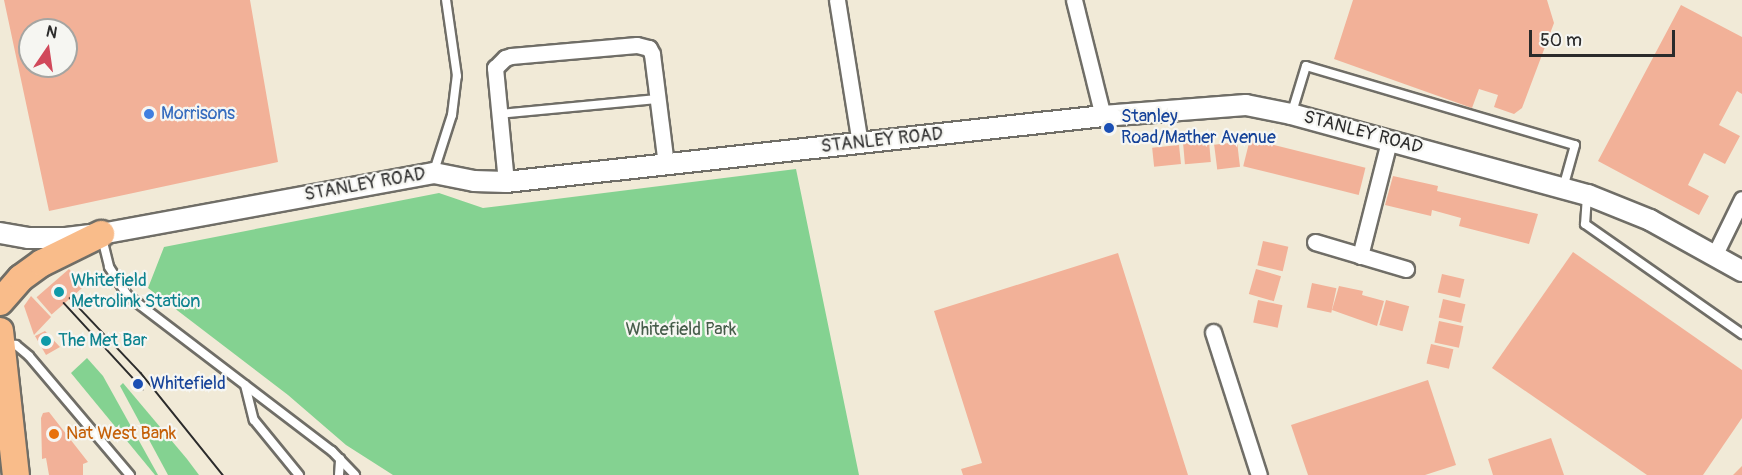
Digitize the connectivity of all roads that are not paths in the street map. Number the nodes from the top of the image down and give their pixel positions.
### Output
1 (446, 0) edge
2 (837, 0) edge
3 (1074, 0) edge
4 (658, 99) junction
5 (499, 114) junction
6 (1291, 114) junction
7 (1103, 116) junction
8 (1389, 141) junction
9 (861, 144) junction
10 (666, 165) junction
11 (434, 173) junction
12 (506, 182) junction
13 (1563, 188) junction
14 (1588, 195) junction
15 (1742, 199) edge
16 (0, 233) edge
17 (101, 234) junction
18 (1315, 242) dead end
19 (1715, 254) junction
20 (1360, 256) junction
21 (1406, 269) dead end
22 (1742, 271) edge
23 (0, 302) edge
24 (1214, 333) dead end
25 (1742, 334) edge
26 (1, 337) edge
27 (245, 384) junction
28 (340, 459) junction
29 (16, 475) edge
30 (130, 475) edge
31 (298, 475) edge
32 (339, 475) edge
33 (355, 475) edge
34 (1259, 475) edge

1 - 11 lane
2 - 9 street
3 - 7 street
4 - 5 lane
4 - 5 street
4 - 10 street
5 - 12 street
6 - 7 street, STANLEY ROAD
6 - 8 street, STANLEY ROAD
6 - 13 lane
7 - 9 street, STANLEY ROAD
8 - 13 street, STANLEY ROAD
8 - 20 street
9 - 10 street, STANLEY ROAD
10 - 12 street, STANLEY ROAD
11 - 12 street, STANLEY ROAD
11 - 17 street, STANLEY ROAD
13 - 14 street, STANLEY ROAD
14 - 19 street, STANLEY ROAD
14 - 25 lane
15 - 19 street
16 - 17 street, STANLEY ROAD
17 - 23 highway
17 - 27 lane
18 - 20 street
19 - 22 street, STANLEY ROAD
20 - 21 street
24 - 34 street
26 - 29 highway
26 - 30 lane
27 - 28 lane
27 - 31 lane
28 - 32 lane
28 - 33 lane

